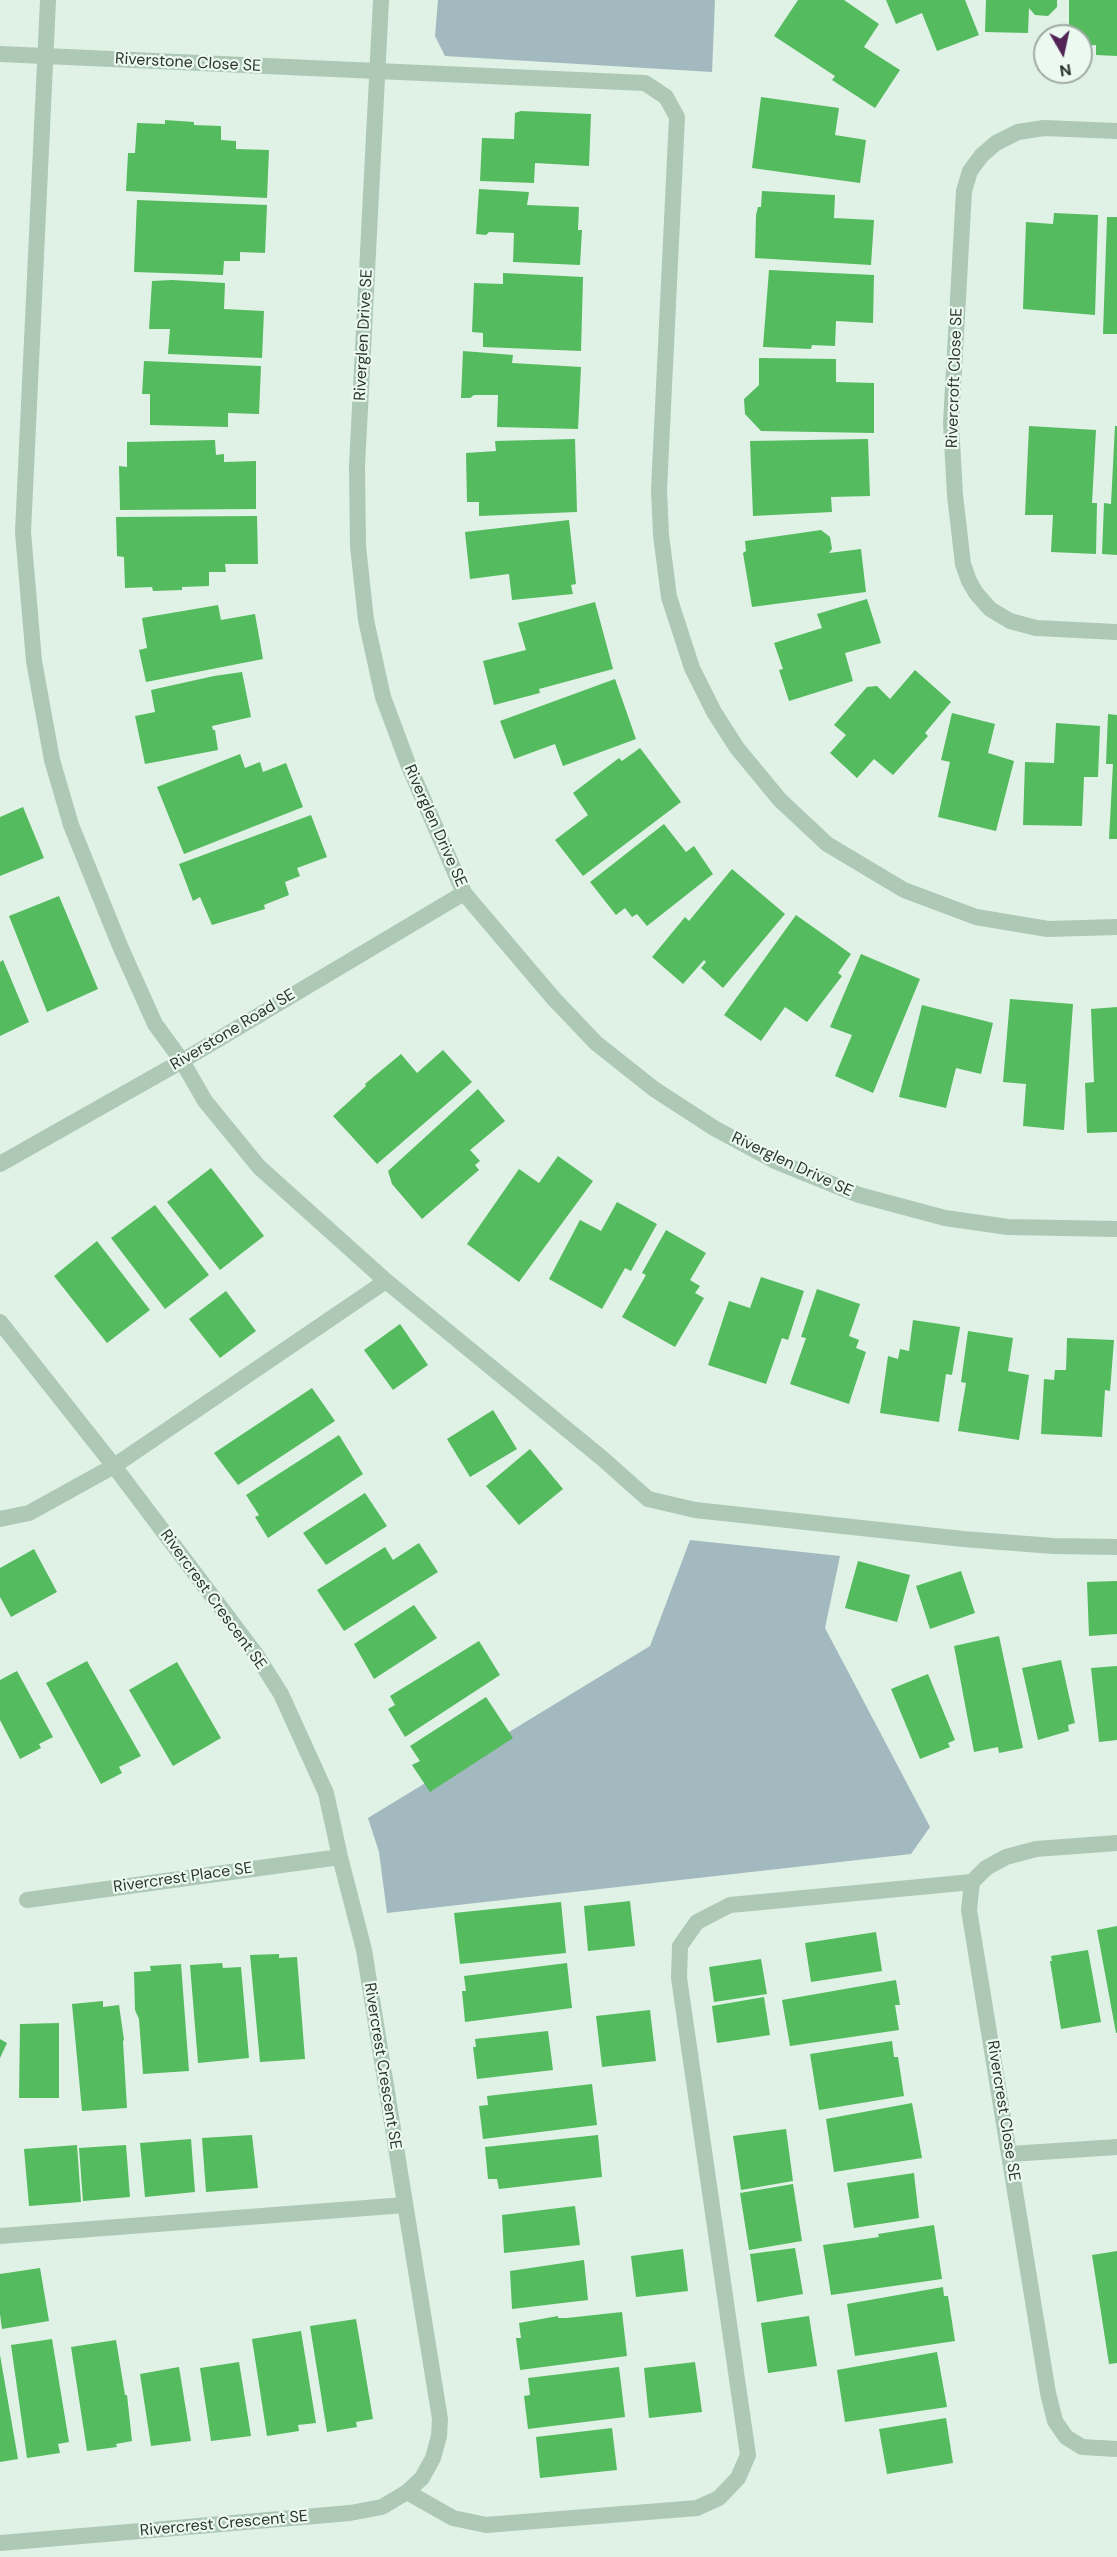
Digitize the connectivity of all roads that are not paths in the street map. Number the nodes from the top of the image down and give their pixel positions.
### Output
1 (48, 0) edge
2 (381, 0) edge
3 (0, 54) edge
4 (47, 56) junction
5 (377, 71) junction
6 (1117, 131) edge
7 (1117, 632) edge
8 (464, 893) junction
9 (1117, 927) edge
10 (182, 1061) junction
11 (0, 1164) edge
12 (1117, 1229) edge
13 (386, 1281) junction
14 (0, 1322) edge
15 (114, 1466) junction
16 (0, 1519) edge
17 (1117, 1547) edge
18 (1117, 1844) edge
19 (340, 1857) junction
20 (972, 1882) junction
21 (27, 1900) dead end
22 (1117, 2147) edge
23 (1010, 2154) junction
24 (405, 2205) junction
25 (0, 2236) edge
26 (1117, 2448) edge
27 (407, 2492) junction
28 (0, 2543) edge

1 - 4 street
2 - 5 street, Riverglen Drive SE
3 - 4 street, Riverstone Close SE
4 - 5 street, Riverstone Close SE
4 - 10 street
5 - 8 street, Riverglen Drive SE
5 - 9 street, Riverstone Close SE
6 - 7 street, Rivercroft Close SE
8 - 10 street, Riverstone Road SE
8 - 12 street, Riverglen Drive SE
10 - 11 street, Riverstone Road SE
10 - 13 street
13 - 15 street
13 - 17 street
14 - 15 street, Rivercrest Crescent SE
15 - 16 street
15 - 19 street, Rivercrest Crescent SE
18 - 20 street
19 - 21 street, Rivercrest Place SE
19 - 24 street, Rivercrest Crescent SE
20 - 23 street, Rivercrest Close SE
20 - 27 street
22 - 23 street
23 - 26 street, Rivercrest Close SE
24 - 25 street
24 - 27 street, Rivercrest Crescent SE
27 - 28 street, Rivercrest Crescent SE

